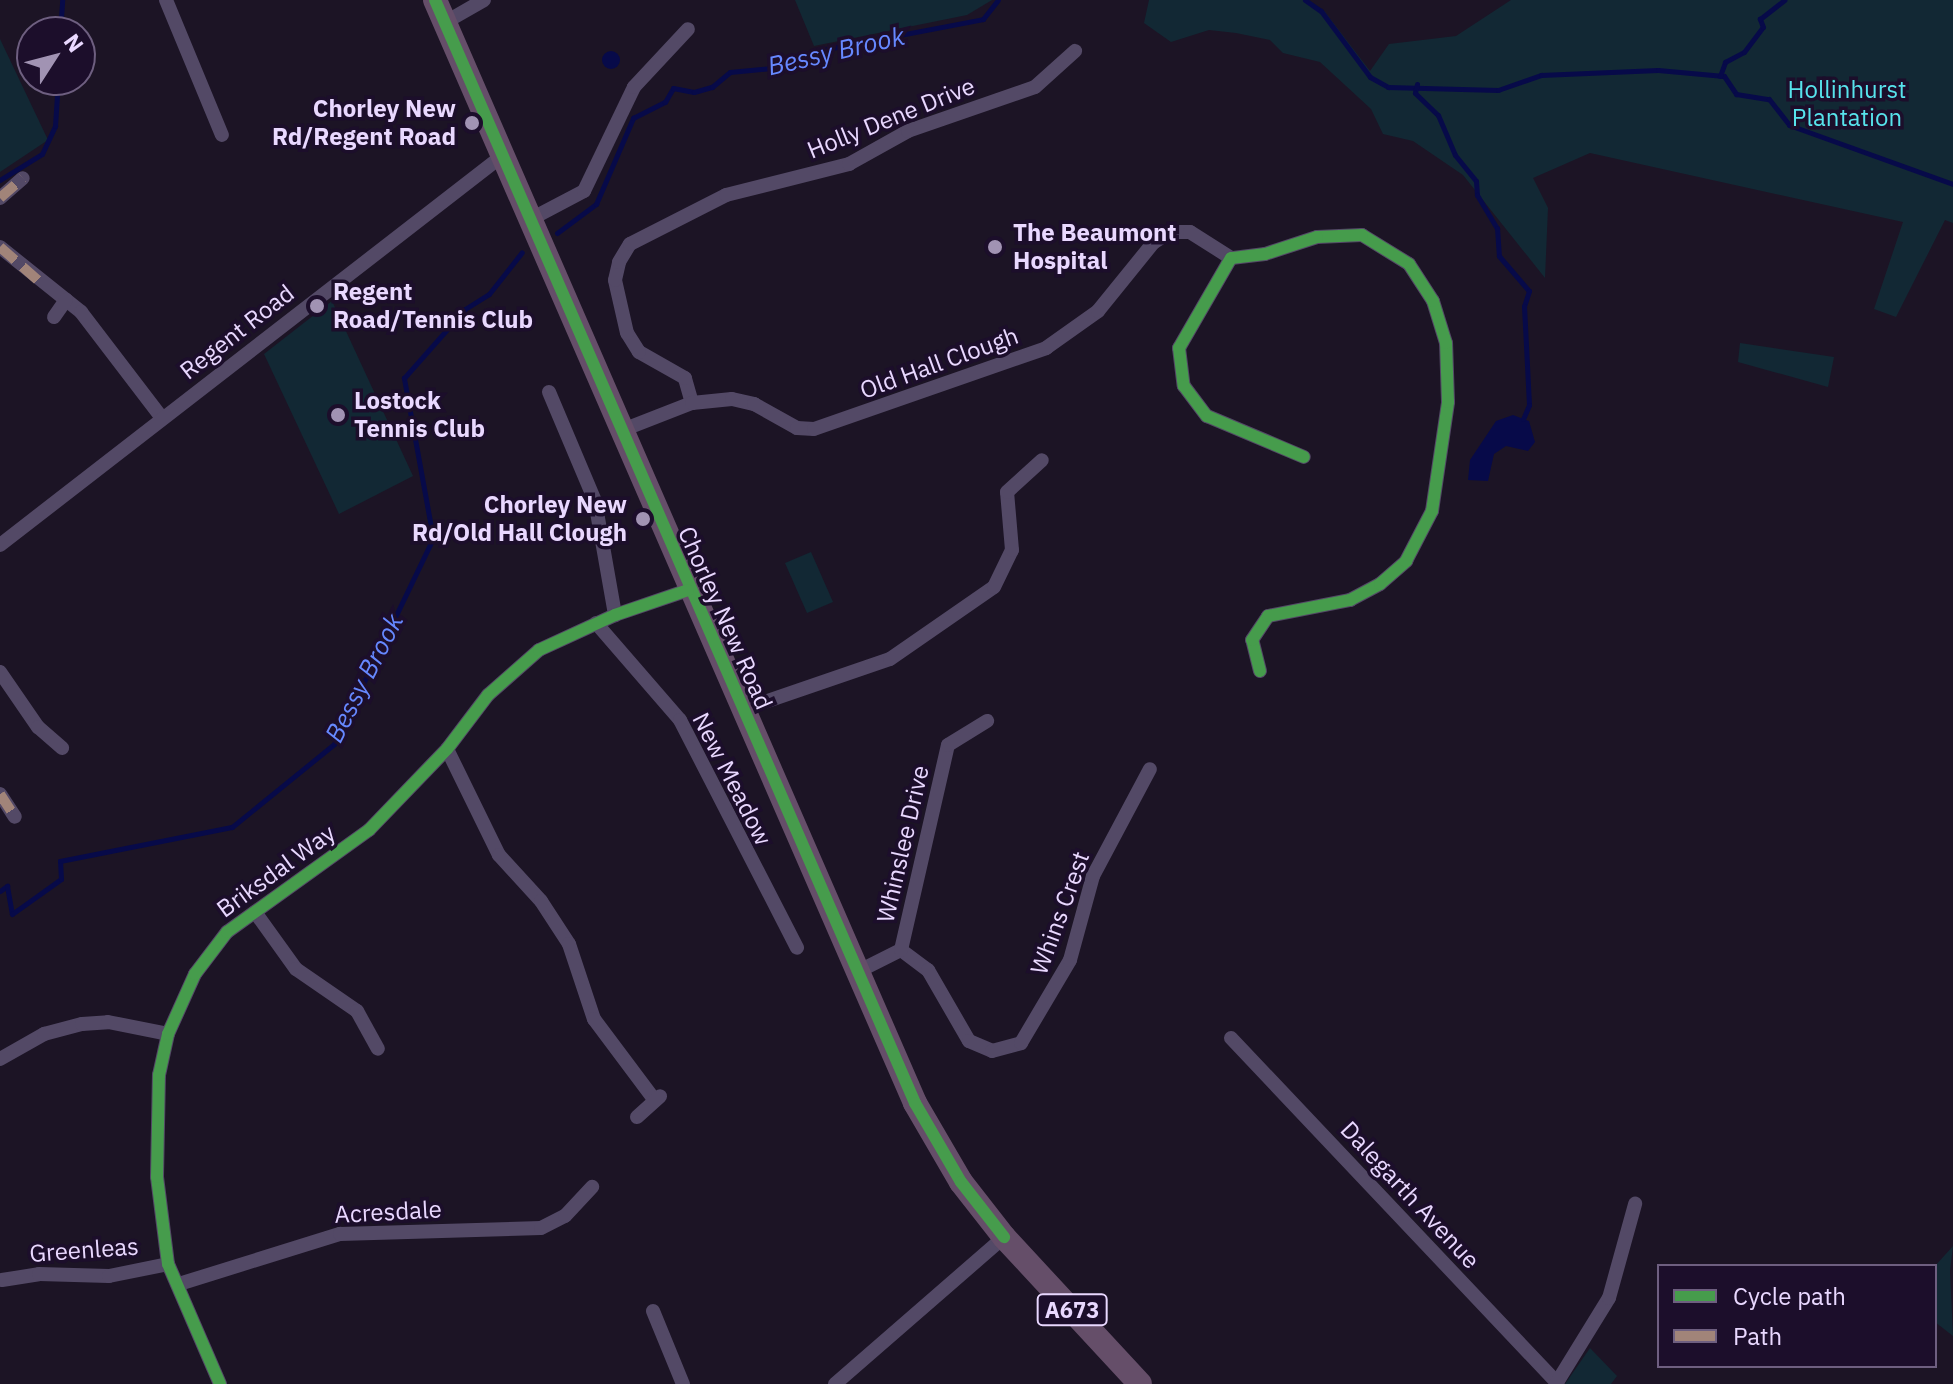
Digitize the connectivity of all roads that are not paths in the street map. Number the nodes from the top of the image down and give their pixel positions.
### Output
1 (166, 0) edge
2 (435, 0) edge
3 (484, 0) edge
4 (444, 23) junction
5 (689, 26) dead end
6 (1075, 51) dead end
7 (222, 135) dead end
8 (502, 156) junction
9 (23, 178) dead end
10 (0, 198) edge
11 (529, 220) junction
12 (0, 247) edge
13 (1231, 258) junction
14 (66, 300) junction
15 (54, 317) dead end
16 (549, 392) dead end
17 (692, 403) junction
18 (556, 407) junction
19 (542, 414) dead end
20 (162, 418) junction
21 (620, 431) junction
22 (1304, 457) dead end
23 (1042, 460) dead end
24 (0, 545) edge
25 (688, 590) junction
26 (615, 615) junction
27 (596, 623) junction
28 (1260, 671) dead end
29 (0, 672) edge
30 (741, 710) junction
31 (987, 721) dead end
32 (62, 748) dead end
33 (447, 749) junction
34 (1150, 769) dead end
35 (0, 794) edge
36 (15, 817) dead end
37 (255, 912) junction
38 (786, 928) junction
39 (771, 935) dead end
40 (797, 948) dead end
41 (901, 950) junction
42 (857, 972) junction
43 (168, 1034) junction
44 (1231, 1038) dead end
45 (378, 1049) dead end
46 (0, 1059) edge
47 (637, 1117) dead end
48 (592, 1187) dead end
49 (1635, 1204) dead end
50 (1004, 1237) junction
51 (168, 1264) junction
52 (2, 1280) dead end
53 (179, 1284) junction
54 (653, 1311) dead end
55 (220, 1384) edge
56 (683, 1384) edge
57 (835, 1384) edge
58 (1140, 1384) edge
59 (1557, 1384) edge

1 - 7 street
2 - 4 highway, Chorley New Road / A673
3 - 4 street
4 - 8 highway, Chorley New Road / A673
5 - 11 street
6 - 17 street, Holly Dene Drive
8 - 11 highway, Chorley New Road / A673
8 - 20 street, Regent Road
9 - 10 street
11 - 21 highway, Chorley New Road / A673
12 - 14 street
13 - 17 street, Old Hall Clough
13 - 22 street
13 - 28 street
14 - 15 street
14 - 20 street
16 - 18 street
17 - 21 street, Old Hall Clough
18 - 19 street
18 - 26 street
20 - 24 street, Regent Road
21 - 25 highway, Chorley New Road / A673
23 - 30 street
25 - 26 street, Briksdal Way
25 - 30 highway, Chorley New Road / A673
26 - 27 street, Briksdal Way
27 - 33 street, Briksdal Way
27 - 38 street, New Meadow
29 - 32 street
30 - 42 highway, Chorley New Road / A673
31 - 41 street, Whinslee Drive
33 - 37 street, Briksdal Way
33 - 47 street
34 - 41 street, Whins Crest
35 - 36 street
37 - 43 street, Briksdal Way
37 - 45 street
38 - 39 street
38 - 40 street, New Meadow
41 - 42 street, Whinslee Drive
42 - 50 highway, Chorley New Road / A673
43 - 46 street
43 - 51 street, Briksdal Way
44 - 59 street, Dalegarth Avenue
48 - 53 street, Acresdale
49 - 59 street
50 - 57 street
50 - 58 highway, Chorley New Road / A673
51 - 52 street, Greenleas
51 - 53 street, Briksdal Way
53 - 55 street, Briksdal Way
54 - 56 street

